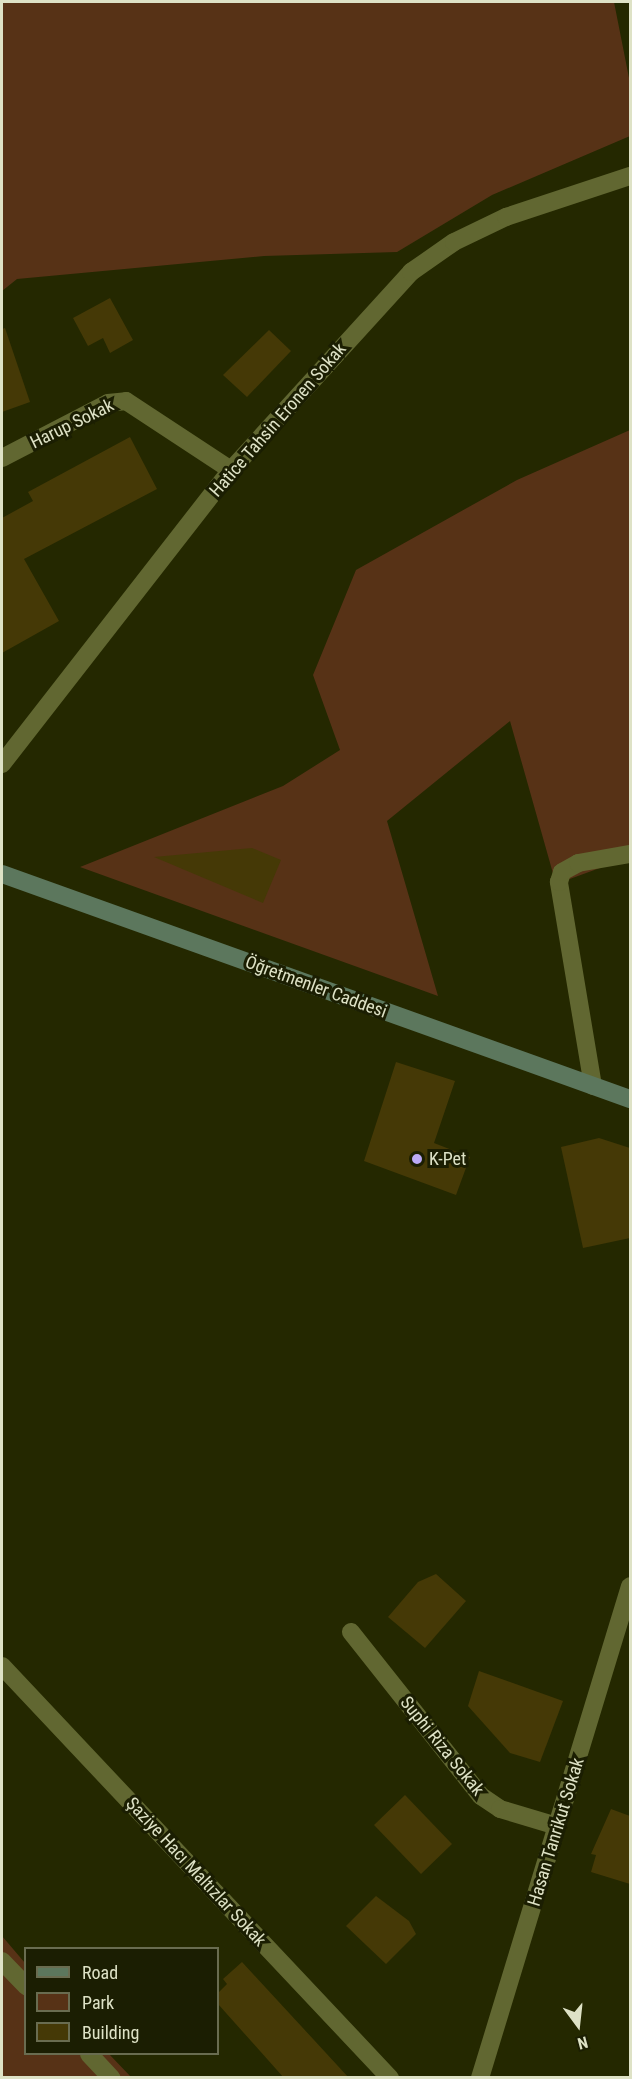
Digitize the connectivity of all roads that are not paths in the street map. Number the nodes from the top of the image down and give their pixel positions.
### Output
1 (630, 176) edge
2 (2, 458) edge
3 (231, 470) junction
4 (2, 764) edge
5 (630, 854) edge
6 (2, 874) edge
7 (593, 1086) junction
8 (630, 1099) edge
9 (630, 1586) edge
10 (351, 1632) dead end
11 (2, 1665) edge
12 (557, 1826) junction
13 (2, 1961) edge
14 (24, 1984) edge
15 (89, 2055) edge
16 (111, 2078) edge
17 (390, 2078) edge
18 (480, 2078) edge

1 - 3 street, Hatice Tahsin Eronen Sokak
2 - 3 street, Harup Sokak
3 - 4 street, Hatice Tahsin Eronen Sokak
5 - 7 street
6 - 7 main road, Öğretmenler Caddesi
7 - 8 main road, Öğretmenler Caddesi
9 - 12 street, Hasan Tanrikut Sokak
10 - 12 street, Suphi Riza Sokak
11 - 17 street, Şaziye Hacı Maltızlar Sokak
12 - 18 street, Hasan Tanrikut Sokak
13 - 14 street
15 - 16 street

